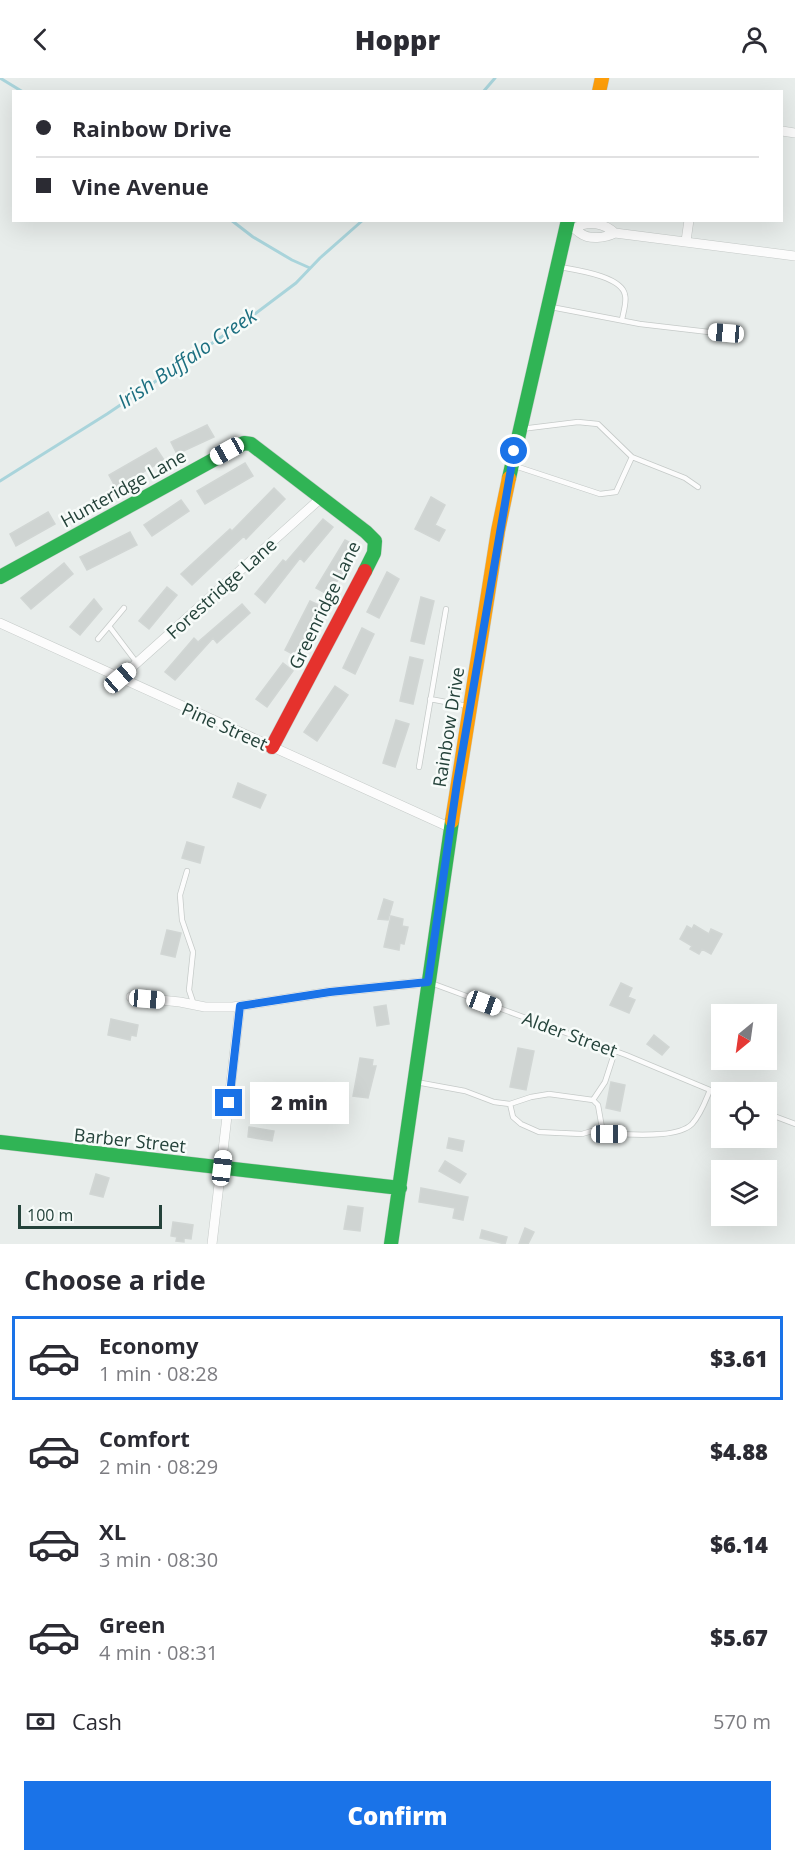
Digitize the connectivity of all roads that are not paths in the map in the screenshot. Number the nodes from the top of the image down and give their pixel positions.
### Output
1 (689, 222) edge
2 (570, 225) edge
3 (686, 241) junction
4 (795, 256) edge
5 (557, 266) junction
6 (548, 307) junction
7 (622, 320) junction
8 (726, 333) dead end
9 (518, 430) junction
10 (632, 457) junction
11 (511, 465) junction
12 (698, 488) dead end
13 (321, 498) junction
14 (0, 578) edge
15 (124, 608) dead end
16 (446, 609) dead end
17 (0, 623) edge
18 (109, 626) junction
19 (98, 639) dead end
20 (137, 663) junction
21 (120, 678) junction
22 (430, 699) junction
23 (470, 706) junction
24 (272, 747) junction
25 (419, 767) dead end
26 (451, 828) junction
27 (187, 871) dead end
28 (428, 982) junction
29 (131, 998) dead end
30 (194, 1005) junction
31 (240, 1006) junction
32 (615, 1051) junction
33 (415, 1082) junction
34 (710, 1090) joint
35 (593, 1100) junction
36 (510, 1104) junction
37 (777, 1117) edge
38 (795, 1124) edge
39 (602, 1128) junction
40 (0, 1142) edge
41 (222, 1168) junction
42 (400, 1188) junction
43 (212, 1244) edge
44 (391, 1244) edge

1 - 3 street
2 - 3 street
2 - 5 street, Rainbow Drive
3 - 4 street
5 - 6 street, Rainbow Drive
5 - 7 lane
6 - 7 lane
6 - 9 street, Rainbow Drive
7 - 8 lane
9 - 10 lane
9 - 11 street, Rainbow Drive
10 - 11 lane
10 - 12 lane
11 - 23 street, Rainbow Drive
13 - 14 street, Hunteridge Lane
13 - 20 street, Forestridge Lane
13 - 24 street, Greenridge Lane
15 - 18 lane
16 - 22 lane
17 - 21 street, Pine Street
18 - 19 lane
18 - 20 lane
20 - 21 street, Forestridge Lane
21 - 24 street, Pine Street
22 - 23 lane
22 - 25 lane
23 - 26 street, Rainbow Drive
24 - 26 street, Pine Street
26 - 28 street, Rainbow Drive
27 - 30 lane
28 - 31 street, Alder Street
28 - 32 lane, Alder Street
28 - 33 street, Rainbow Drive
29 - 30 street, Alder Street
30 - 31 street, Alder Street
31 - 41 street
32 - 34 lane, Alder Street
32 - 35 lane
33 - 36 lane
33 - 42 street, Rainbow Drive
34 - 39 lane
35 - 36 lane
35 - 39 lane
36 - 39 lane
37 - 38 lane
40 - 41 street, Barber Street
41 - 42 street, Barber Street
41 - 43 street
42 - 44 street, Rainbow Drive

